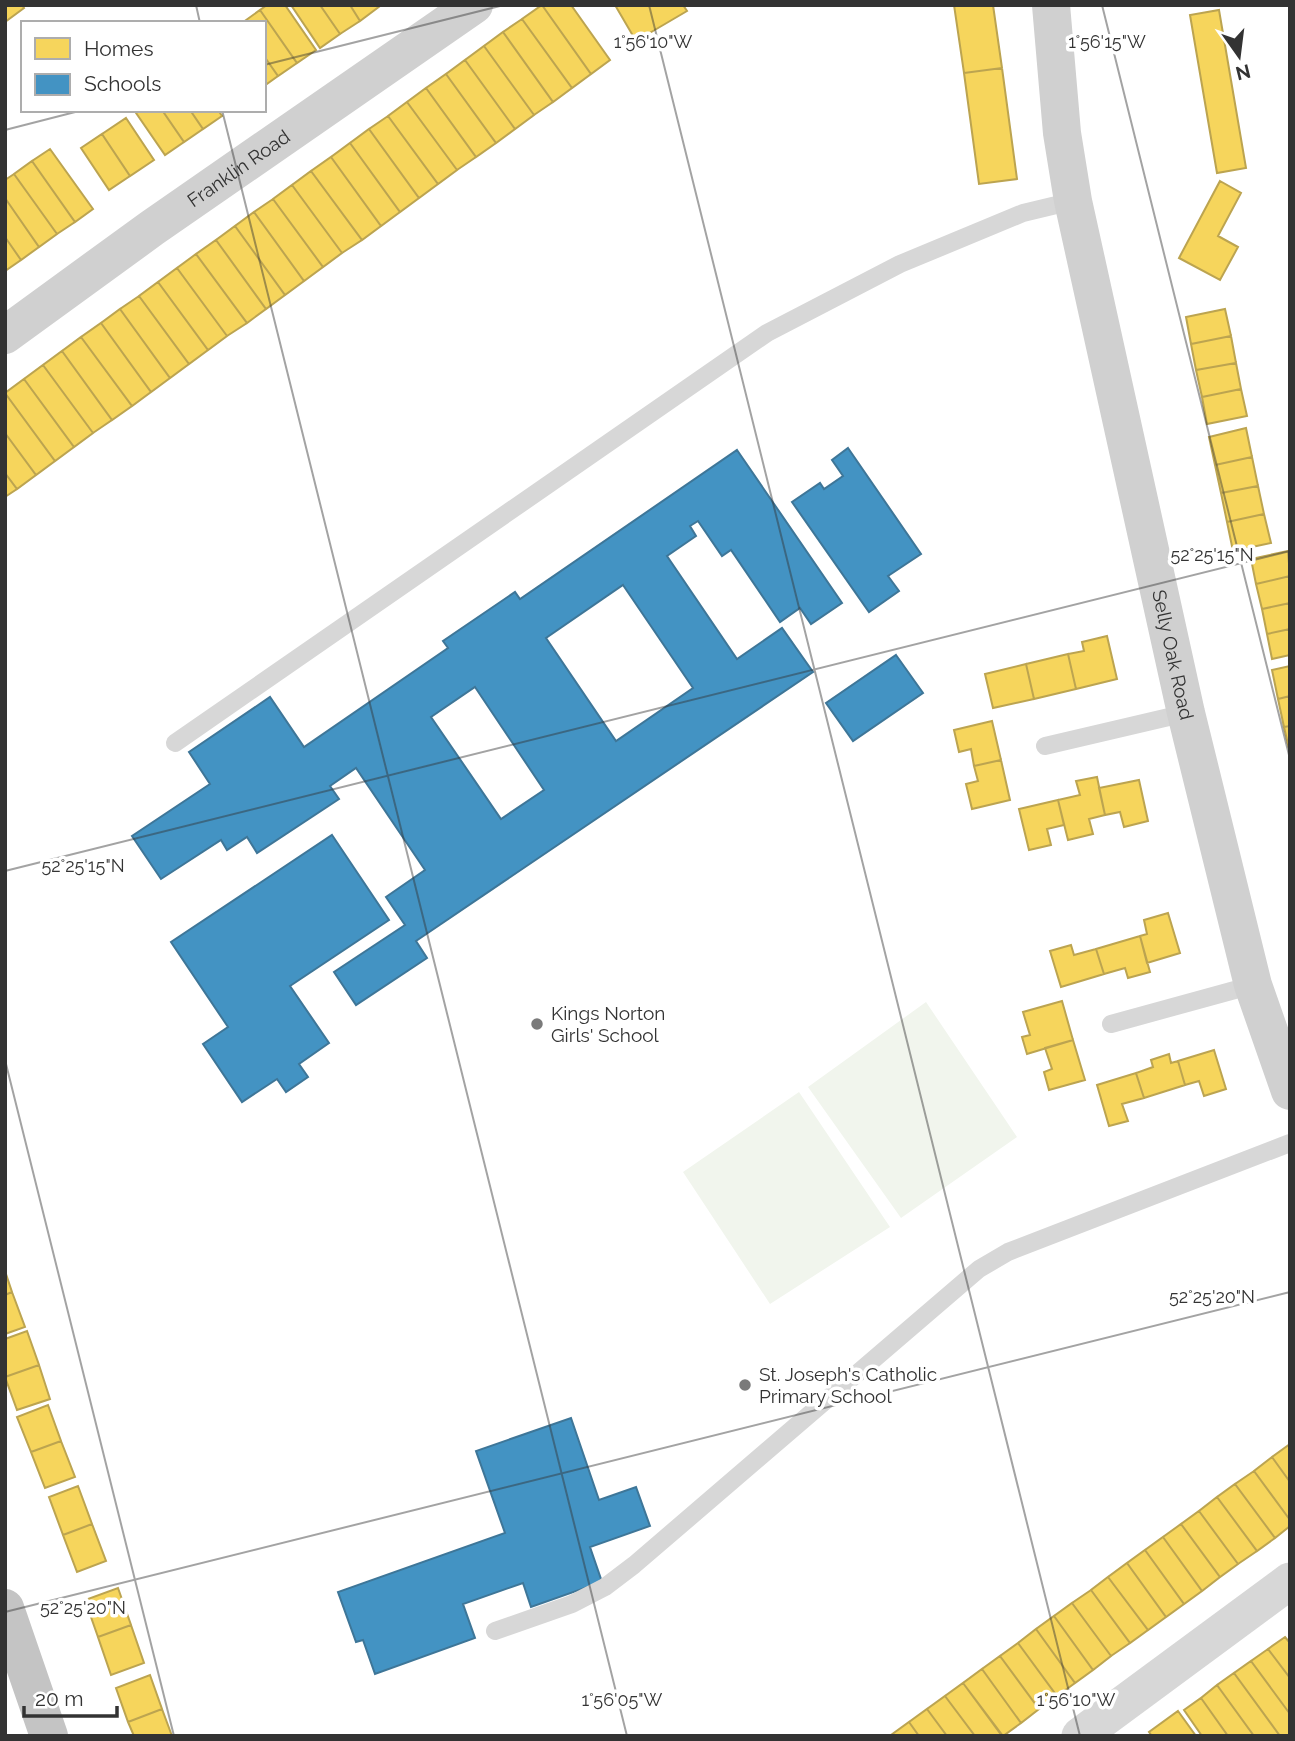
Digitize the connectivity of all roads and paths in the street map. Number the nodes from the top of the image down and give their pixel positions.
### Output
1 (474, 5) edge
2 (1051, 5) edge
3 (1073, 201) junction
4 (5, 335) edge
5 (1186, 713) junction
6 (175, 743) dead end
7 (1045, 746) dead end
8 (1253, 985) junction
9 (1111, 1024) dead end
10 (1290, 1091) edge
11 (1290, 1143) edge
12 (1290, 1581) edge
13 (5, 1608) edge
14 (495, 1631) dead end
15 (49, 1736) edge
16 (1080, 1736) edge

1 - 4 street, Franklin Road
2 - 3 street, Selly Oak Road
3 - 5 street, Selly Oak Road
3 - 6 lane
5 - 7 lane
5 - 8 street, Selly Oak Road
8 - 9 lane
8 - 10 street, Selly Oak Road
11 - 14 lane
12 - 16 street
13 - 15 highway

